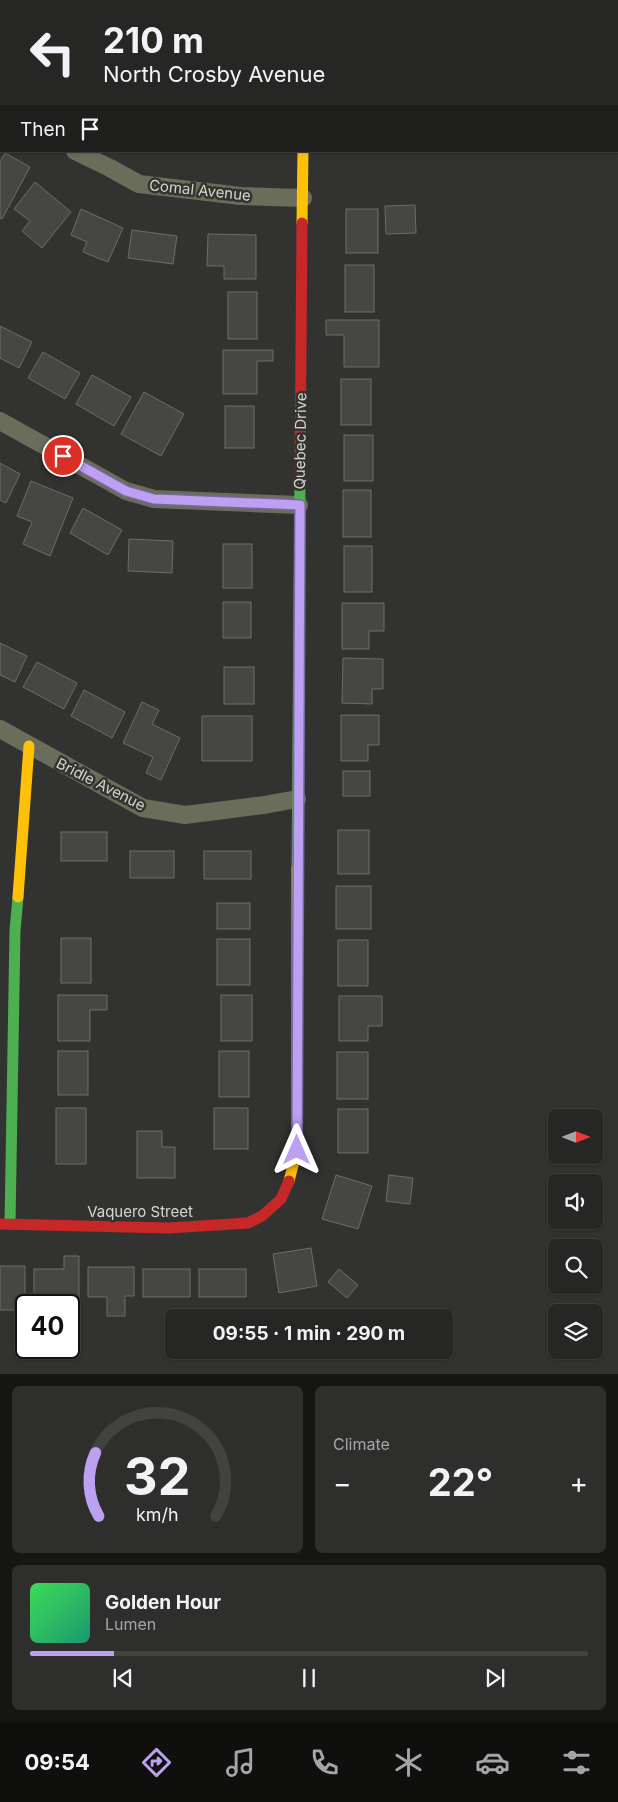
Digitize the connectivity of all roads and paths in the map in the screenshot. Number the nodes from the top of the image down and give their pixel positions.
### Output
1 (77, 152) edge
2 (303, 152) edge
3 (302, 198) junction
4 (0, 421) edge
5 (300, 505) junction
6 (0, 729) edge
7 (29, 746) junction
8 (297, 799) junction
9 (274, 1206) joint
10 (5, 1224) edge

1 - 3 street, Comal Avenue
2 - 3 street, Quebec Drive
3 - 5 street, Quebec Drive
4 - 5 street
5 - 8 street, Quebec Drive
6 - 7 street, Bridle Avenue
7 - 8 street, Bridle Avenue
7 - 10 street
8 - 9 street, Quebec Drive
9 - 10 street, Vaquero Street

